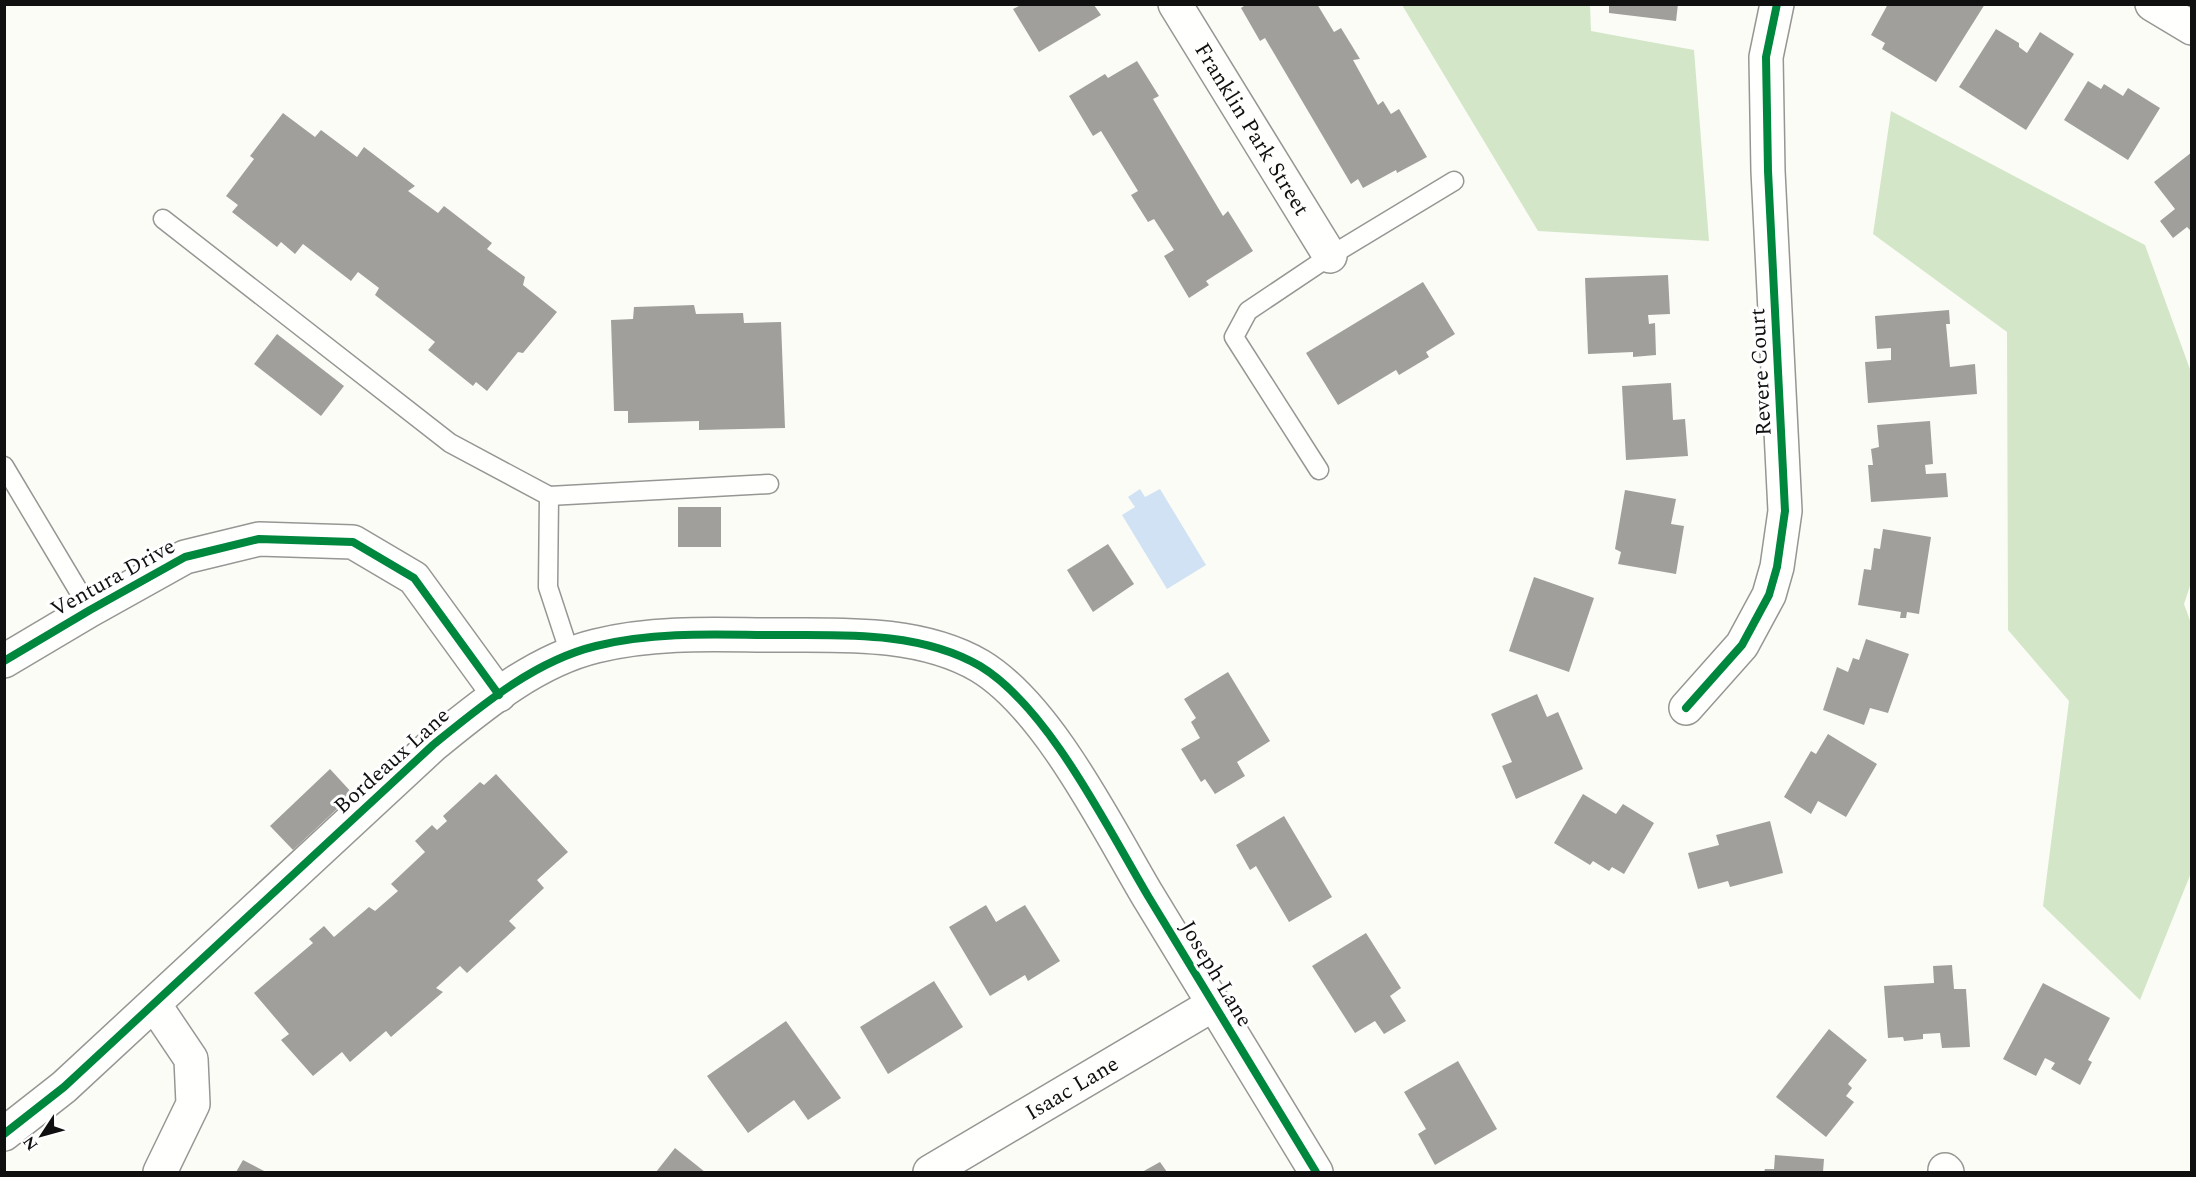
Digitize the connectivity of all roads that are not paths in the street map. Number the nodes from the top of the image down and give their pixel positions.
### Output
1 (1174, 4) edge
2 (1777, 4) edge
3 (2152, 4) edge
4 (2192, 28) edge
5 (1454, 181) dead end
6 (163, 219) dead end
7 (1330, 255) junction
8 (4, 466) edge
9 (1319, 470) dead end
10 (769, 484) dead end
11 (549, 496) junction
12 (90, 610) junction
13 (570, 654) junction
14 (4, 661) edge
15 (499, 695) junction
16 (1686, 708) dead end
17 (1086, 793) joint
18 (154, 1004) junction
19 (1214, 1004) junction
20 (4, 1134) edge
21 (160, 1173) edge
22 (930, 1173) edge
23 (1316, 1173) edge

1 - 7 street, Franklin Park Street
2 - 16 street, Revere Court
3 - 4 street
5 - 7 lane
6 - 11 lane
7 - 9 lane
8 - 12 lane
10 - 11 lane
11 - 13 lane
12 - 14 street, Ventura Drive
12 - 15 street, Ventura Drive
13 - 15 street, Bordeaux Lane
13 - 17 street, Bordeaux Lane
15 - 18 street, Bordeaux Lane
17 - 19 street, Joseph Lane
18 - 20 street, Bordeaux Lane
18 - 21 street
19 - 22 street, Isaac Lane
19 - 23 street, Joseph Lane

